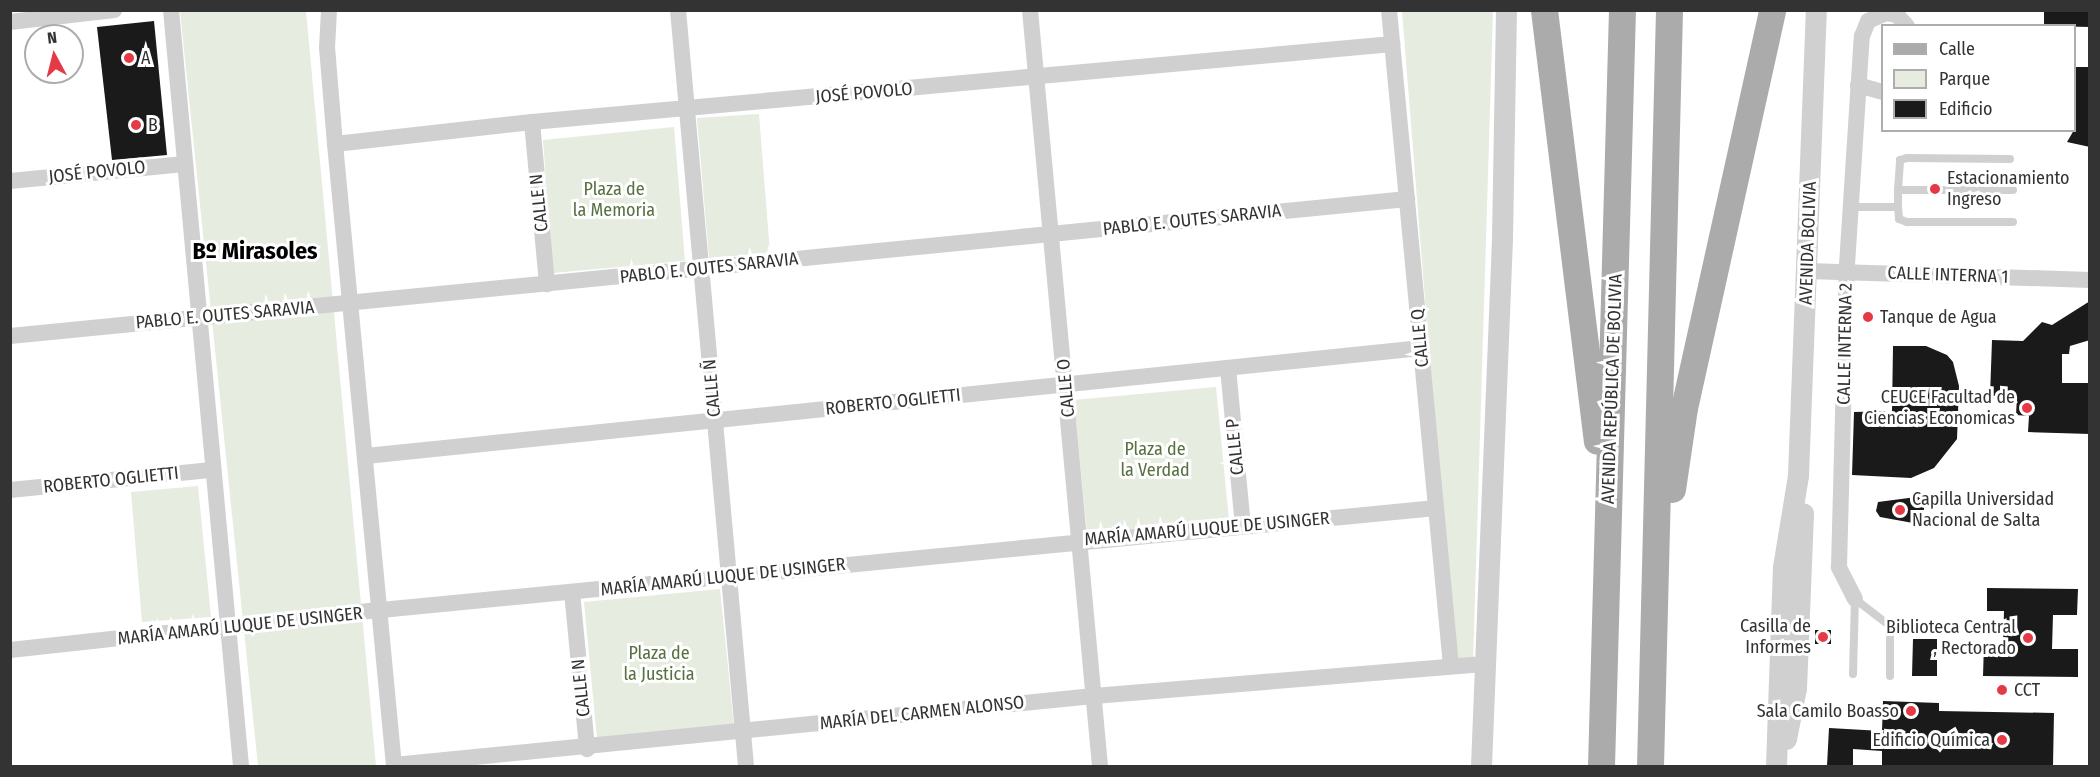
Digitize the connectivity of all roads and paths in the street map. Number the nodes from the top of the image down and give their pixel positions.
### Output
1 (114, 10) edge
2 (171, 10) edge
3 (329, 10) edge
4 (678, 10) edge
5 (1030, 10) edge
6 (1389, 10) edge
7 (1544, 10) edge
8 (1622, 10) edge
9 (1669, 10) edge
10 (1772, 10) edge
11 (1808, 10) edge
12 (1816, 10) edge
13 (1508, 16) edge
14 (10, 22) edge
15 (1905, 24) edge
16 (1392, 44) junction
17 (1812, 45) junction
18 (1037, 78) junction
19 (1858, 85) junction
20 (1881, 92) edge
21 (687, 109) junction
22 (532, 122) junction
23 (335, 144) junction
24 (2010, 159) dead end
25 (184, 164) junction
26 (10, 181) edge
27 (1898, 190) junction
28 (2013, 190) dead end
29 (1407, 199) junction
30 (1850, 207) junction
31 (1898, 207) junction
32 (2013, 222) dead end
33 (1052, 235) junction
34 (701, 269) junction
35 (1807, 271) junction
36 (1847, 272) junction
37 (2090, 280) edge
38 (547, 284) junction
39 (350, 303) junction
40 (199, 317) junction
41 (10, 336) edge
42 (1421, 348) junction
43 (1227, 368) junction
44 (1066, 384) junction
45 (715, 420) junction
46 (1800, 441) junction
47 (366, 456) junction
48 (212, 470) junction
49 (10, 490) edge
50 (1436, 507) junction
51 (1243, 526) junction
52 (1079, 541) junction
53 (1606, 558) junction
54 (728, 576) junction
55 (572, 592) junction
56 (1855, 599) junction
57 (381, 610) junction
58 (1654, 618) junction
59 (229, 628) junction
60 (10, 650) edge
61 (1484, 664) junction
62 (1451, 666) junction
63 (1853, 674) dead end
64 (1890, 676) dead end
65 (1094, 696) junction
66 (742, 731) junction
67 (587, 749) junction
68 (1650, 764) edge
69 (1600, 765) edge
70 (241, 766) edge
71 (394, 766) edge
72 (746, 766) edge
73 (1100, 766) edge
74 (1481, 766) edge
75 (1776, 766) edge
76 (1781, 766) edge

1 - 14 street
2 - 25 street
3 - 23 street
4 - 21 street, CALLE Ñ
5 - 18 street, CALLE O
6 - 16 street, CALLE Q
7 - 53 main road
8 - 53 main road, AVENIDA REPÚBLICA DE BOLIVIA
9 - 58 main road
10 - 58 main road
11 - 17 street, AVENIDA BOLIVIA
12 - 17 street, AVENIDA BOLIVIA
13 - 61 street
15 - 19 street, CALLE INTERNA 2
16 - 18 street, JOSÉ POVOLO
16 - 29 street, CALLE Q
17 - 35 street, AVENIDA BOLIVIA
18 - 21 street, JOSÉ POVOLO
18 - 33 street, CALLE O
19 - 20 street
19 - 30 street, CALLE INTERNA 2
21 - 22 street, JOSÉ POVOLO
21 - 34 street, CALLE Ñ
22 - 23 street, JOSÉ POVOLO
22 - 38 street, CALLE N
23 - 39 street
24 - 27 lane
25 - 26 street, JOSÉ POVOLO
25 - 40 street
27 - 28 lane
27 - 31 lane
29 - 33 street, PABLO E. OUTES SARAVIA
29 - 42 street, CALLE Q
30 - 31 lane
30 - 36 street, CALLE INTERNA 2
31 - 32 lane
33 - 34 street, PABLO E. OUTES SARAVIA
33 - 44 street, CALLE O
34 - 38 street, PABLO E. OUTES SARAVIA
34 - 45 street, CALLE Ñ
35 - 36 street, CALLE INTERNA 1
35 - 46 street, AVENIDA BOLIVIA
36 - 37 street, CALLE INTERNA 1
36 - 56 street, CALLE INTERNA 2
38 - 39 street, PABLO E. OUTES SARAVIA
39 - 40 street, PABLO E. OUTES SARAVIA
39 - 47 street
40 - 41 street, PABLO E. OUTES SARAVIA
40 - 48 street
42 - 43 street, ROBERTO OGLIETTI
42 - 50 street, CALLE Q
43 - 44 street, ROBERTO OGLIETTI
43 - 51 street, CALLE P
44 - 45 street, ROBERTO OGLIETTI
44 - 52 street, CALLE O
45 - 47 street, ROBERTO OGLIETTI
45 - 54 street, CALLE Ñ
46 - 75 street, AVENIDA BOLIVIA
46 - 76 street, AVENIDA BOLIVIA
47 - 57 street
48 - 49 street, ROBERTO OGLIETTI
48 - 59 street
50 - 51 street, MARÍA AMARÚ LUQUE DE USINGER
50 - 62 street, CALLE Q
51 - 52 street, MARÍA AMARÚ LUQUE DE USINGER
52 - 54 street, MARÍA AMARÚ LUQUE DE USINGER
52 - 65 street, CALLE O
53 - 69 main road, AVENIDA REPÚBLICA DE BOLIVIA
54 - 55 street, MARÍA AMARÚ LUQUE DE USINGER
54 - 66 street, CALLE Ñ
55 - 57 street, MARÍA AMARÚ LUQUE DE USINGER
55 - 67 street, CALLE N
56 - 63 lane
56 - 64 lane
57 - 59 street, MARÍA AMARÚ LUQUE DE USINGER
57 - 71 street
58 - 68 main road
59 - 60 street, MARÍA AMARÚ LUQUE DE USINGER
59 - 70 street
61 - 62 street, MARÍA DEL CARMEN ALONSO
61 - 74 street
62 - 65 street, MARÍA DEL CARMEN ALONSO
65 - 66 street, MARÍA DEL CARMEN ALONSO
65 - 73 street, CALLE O
66 - 67 street, MARÍA DEL CARMEN ALONSO
66 - 72 street, CALLE Ñ
67 - 71 street, MARÍA DEL CARMEN ALONSO

